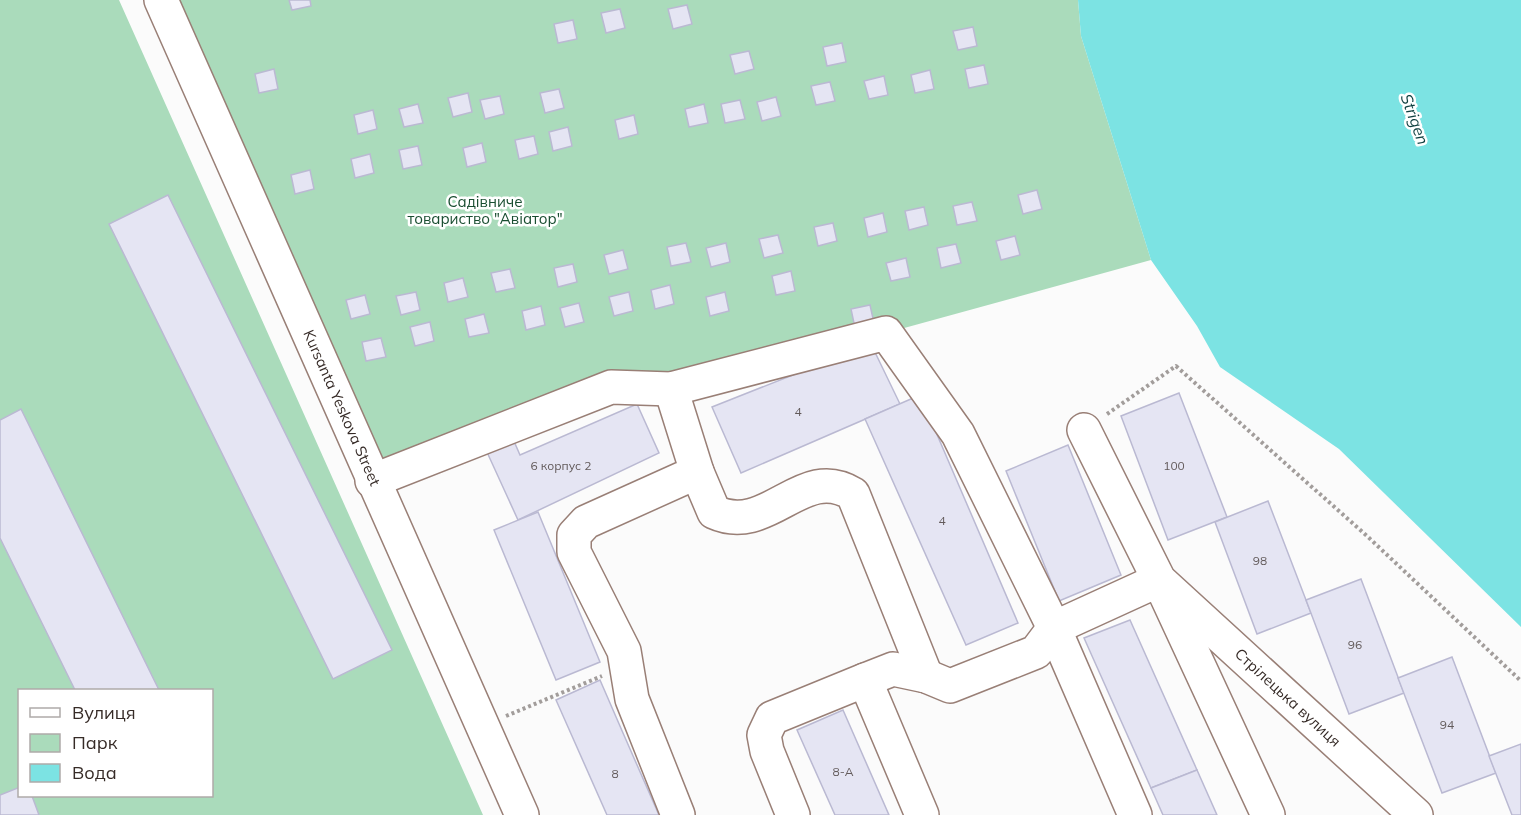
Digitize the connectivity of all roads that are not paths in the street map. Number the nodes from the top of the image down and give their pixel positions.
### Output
1 (161, 0) edge
2 (671, 389) junction
3 (1084, 430) road end
4 (697, 472) junction
5 (372, 481) junction
6 (1159, 580) junction
7 (1054, 628) junction
8 (926, 676) junction
9 (866, 680) junction
10 (522, 815) edge
11 (678, 815) edge
12 (793, 815) edge
13 (922, 815) edge
14 (1136, 815) edge
15 (1268, 815) edge
16 (1416, 815) edge

1 - 5 street, Kursanta Yeskova Street
2 - 4 street
2 - 5 street
2 - 7 street
3 - 6 street
4 - 8 street
4 - 11 street
5 - 10 street, Kursanta Yeskova Street
6 - 7 street
6 - 15 street
6 - 16 street, Стрілецька вулиця
7 - 8 street
7 - 14 street
8 - 9 street
9 - 12 street
9 - 13 street

